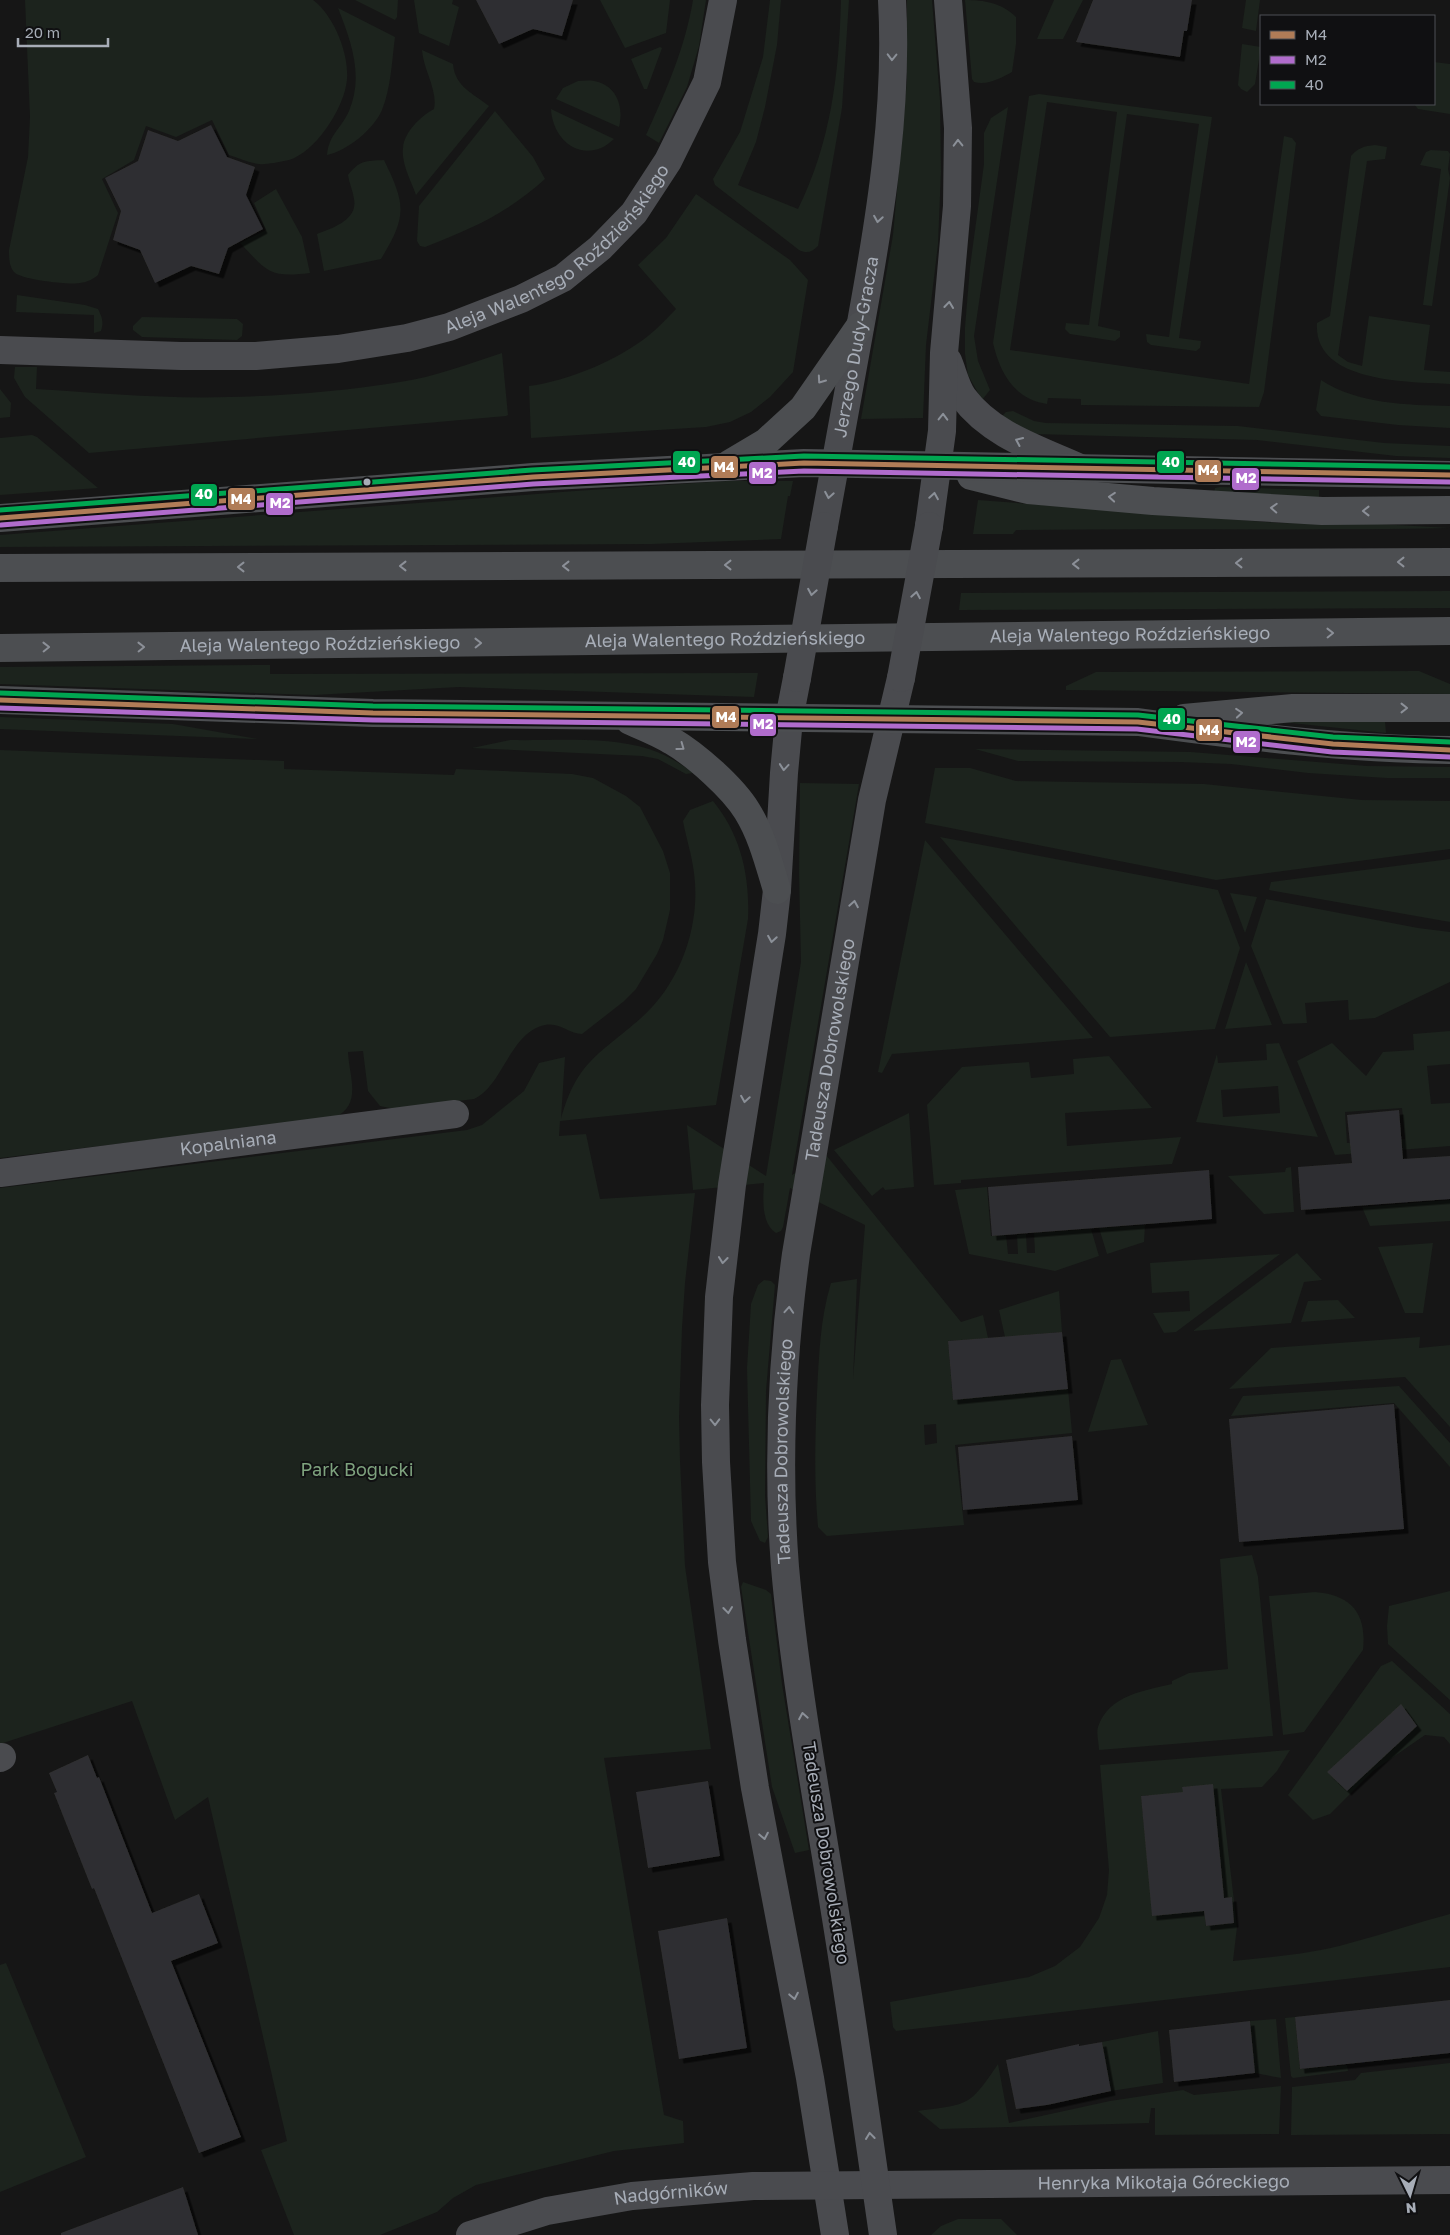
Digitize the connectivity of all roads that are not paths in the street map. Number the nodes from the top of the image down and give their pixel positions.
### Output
1 (723, 0) edge
2 (892, 0) edge
3 (948, 0) edge
4 (860, 326) junction
5 (0, 350) edge
6 (944, 353) junction
7 (835, 463) junction
8 (938, 465) junction
9 (726, 466) junction
10 (1080, 468) junction
11 (1450, 475) edge
12 (1450, 510) edge
13 (0, 518) edge
14 (1450, 562) edge
15 (0, 568) edge
16 (1450, 631) edge
17 (0, 648) edge
18 (0, 700) edge
19 (1450, 708) edge
20 (622, 717) junction
21 (789, 719) junction
22 (891, 720) junction
23 (1138, 722) junction
24 (1450, 750) edge
25 (777, 890) junction
26 (455, 1114) dead end
27 (0, 1174) edge
28 (1450, 2180) edge
29 (876, 2184) junction
30 (826, 2185) junction
31 (470, 2235) edge
32 (834, 2235) edge
33 (884, 2235) edge

1 - 5 street, Aleja Walentego Roździeńskiego
2 -> 4 street, Jerzego Dudy-Gracza
6 -> 3 street
4 - 7 street, Jerzego Dudy-Gracza
4 -> 9 main road
8 -> 6 street
10 -> 6 street
7 - 8 main road
7 - 9 main road
7 -> 21 street, Jerzego Dudy-Gracza, bridge
8 - 10 main road
12 -> 8 main road
22 -> 8 street, bridge
9 - 13 main road
10 - 11 main road
14 -> 15 main road
17 -> 16 main road, Aleja Walentego Roździeńskiego
18 - 20 main road
23 -> 19 main road
20 - 21 main road
20 -> 25 main road
21 - 22 main road
21 -> 25 street
22 - 23 main road
29 -> 22 street, Tadeusza Dobrowolskiego
23 - 24 main road
25 -> 30 street
26 - 27 street, Kopalniana
28 - 29 street, Henryka Mikołaja Góreckiego
29 - 30 street, Nadgórników
29 - 33 street, Tadeusza Dobrowolskiego
30 - 31 street, Nadgórników
30 - 32 street

